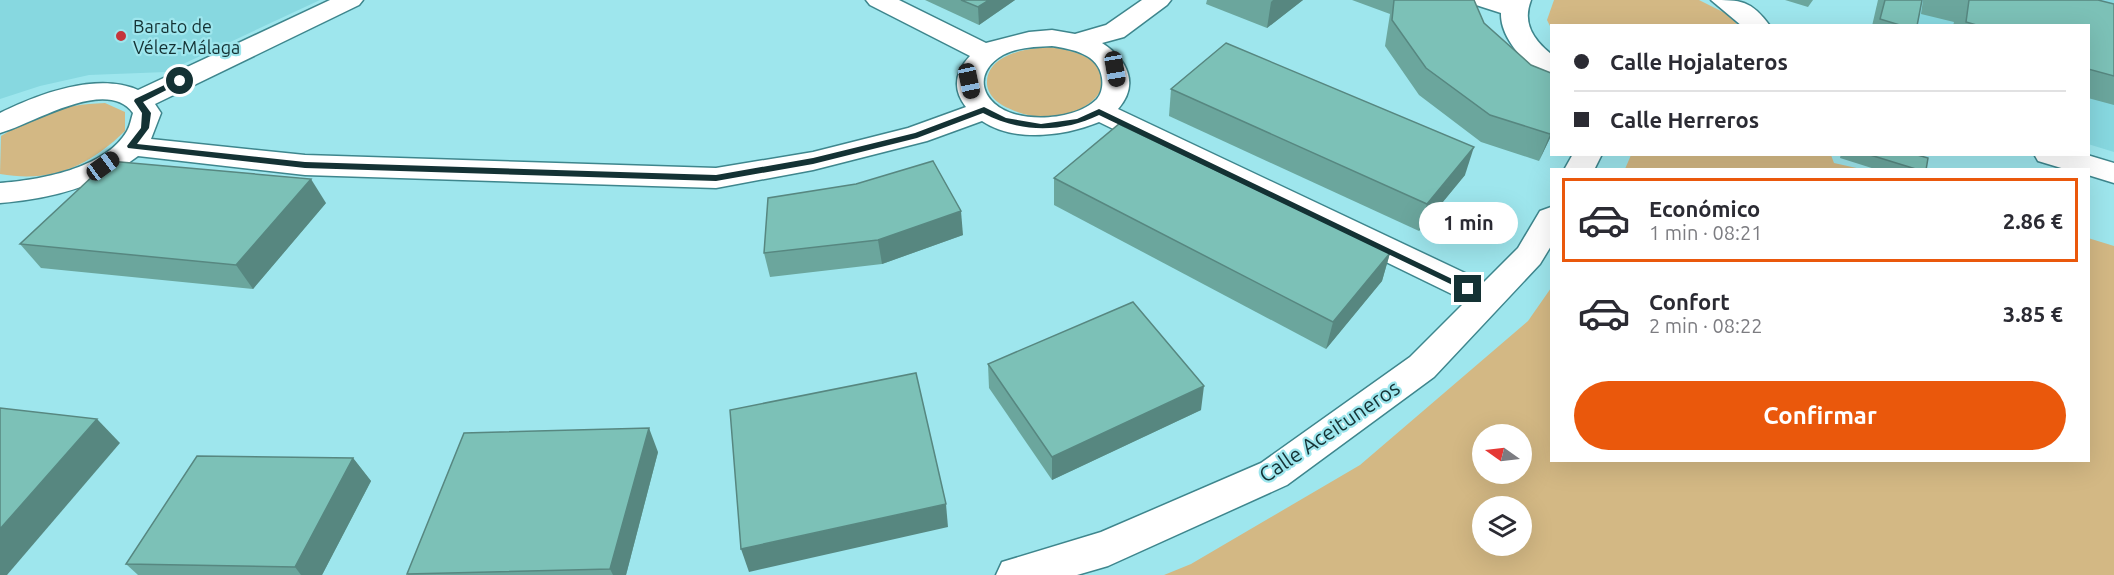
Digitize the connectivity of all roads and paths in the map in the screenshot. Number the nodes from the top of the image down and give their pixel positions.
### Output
1 (350, 0) edge
2 (879, 0) edge
3 (1158, 0) edge
4 (1485, 0) edge
5 (1724, 0) edge
6 (1516, 4) edge
7 (1755, 24) edge
8 (1115, 31) junction
9 (1076, 42) junction
10 (987, 54) junction
11 (1104, 57) junction
12 (1550, 66) edge
13 (138, 101) junction
14 (984, 110) junction
15 (1099, 111) junction
16 (0, 124) edge
17 (131, 146) junction
18 (2055, 156) edge
19 (2114, 173) edge
20 (0, 193) edge
21 (1550, 220) edge
22 (1489, 298) junction
23 (1016, 575) edge

1 - 13 street
2 - 10 street
3 - 8 street
4 - 6 street
5 - 7 street
6 - 12 street
8 - 9 street
8 - 11 street
9 - 10 street
9 - 11 street
10 - 14 street
11 - 15 street
13 - 16 street
13 - 17 street
14 - 15 street
14 - 17 street
15 - 22 street
17 - 20 street
18 - 19 street
21 - 22 street, Calle Aceituneros
22 - 23 street, Calle Aceituneros

